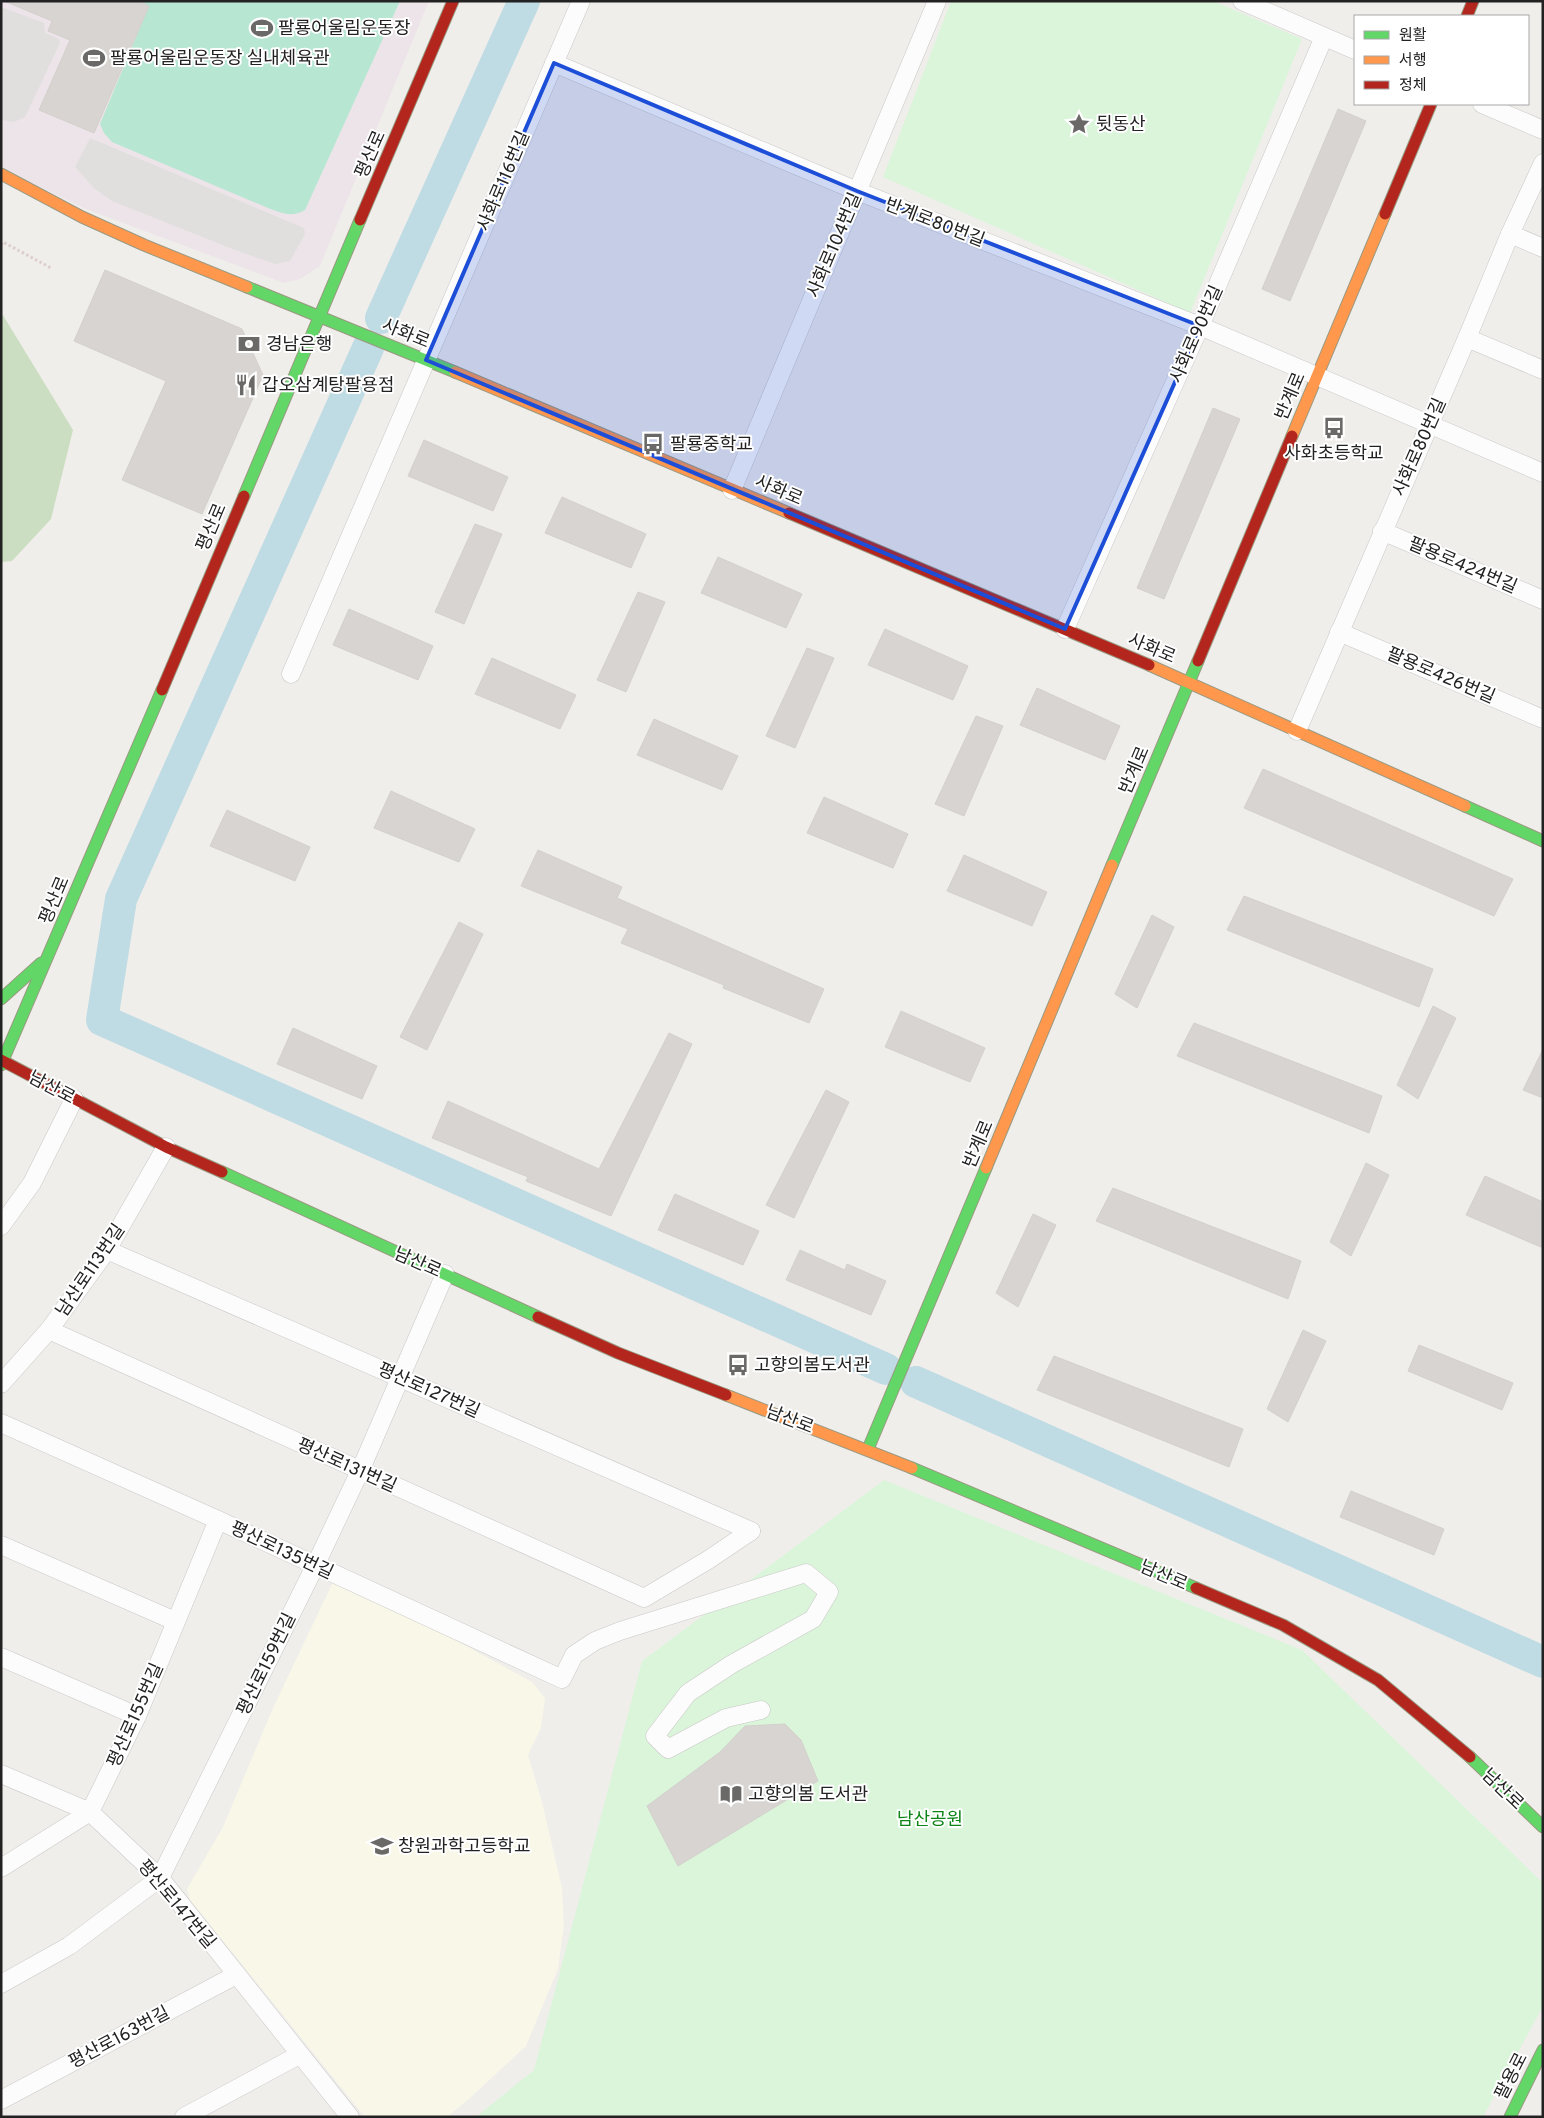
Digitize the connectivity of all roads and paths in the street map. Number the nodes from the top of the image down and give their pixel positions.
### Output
1 (453, 1) edge
2 (581, 1) edge
3 (937, 1) edge
4 (1242, 1) edge
5 (1473, 1) edge
6 (1467, 15) edge
7 (1324, 37) junction
8 (1354, 50) edge
9 (554, 63) junction
10 (1431, 105) edge
11 (1484, 105) edge
12 (1543, 130) edge
13 (1543, 163) edge
14 (1, 174) edge
15 (857, 191) junction
16 (1510, 234) junction
17 (1, 245) edge
18 (1543, 248) edge
19 (51, 268) dead end
20 (318, 317) junction
21 (1200, 326) junction
22 (1467, 338) junction
23 (426, 360) junction
24 (1543, 370) edge
25 (1318, 376) junction
26 (1430, 424) junction
27 (1543, 473) edge
28 (732, 490) junction
29 (1382, 531) junction
30 (1543, 600) edge
31 (1065, 629) junction
32 (1339, 632) junction
33 (291, 674) dead end
34 (1189, 683) junction
35 (1543, 719) edge
36 (1297, 731) junction
37 (1543, 841) edge
38 (52, 949) junction
39 (1, 999) edge
40 (2, 1062) edge
41 (74, 1099) junction
42 (166, 1147) junction
43 (1, 1226) edge
44 (107, 1250) junction
45 (445, 1274) junction
46 (49, 1330) junction
47 (401, 1377) junction
48 (1, 1384) edge
49 (1, 1423) edge
50 (868, 1449) junction
51 (360, 1471) junction
52 (218, 1520) junction
53 (1, 1545) edge
54 (315, 1566) junction
55 (644, 1598) joint
56 (175, 1621) junction
57 (1, 1657) edge
58 (761, 1710) dead end
59 (137, 1716) junction
60 (1, 1774) edge
61 (90, 1812) junction
62 (1543, 1827) edge
63 (1, 1868) edge
64 (160, 1878) junction
65 (236, 1974) junction
66 (1, 1984) edge
67 (1543, 2050) edge
68 (299, 2055) junction
69 (1, 2100) edge
70 (184, 2117) edge
71 (350, 2117) edge
72 (1510, 2117) edge

1 - 20 main road, 평산로
2 - 9 street, 사화로116번길
3 - 15 street, 사화로104번길
4 - 7 street
5 - 6 main road
7 - 8 street
7 - 21 street, 사화로90번길
9 - 15 street, 반계로80번길
9 - 23 street, 사화로116번길
10 - 25 main road, 반계로
11 - 12 street
13 - 16 street, 사화로80번길
14 - 20 main road, 사화로
15 - 21 street, 반계로80번길
15 - 28 street, 사화로104번길
16 - 18 street
16 - 22 street, 사화로80번길
17 - 19 path
20 - 23 main road, 사화로
20 - 38 main road, 평산로
21 - 25 street, 반계로80번길
21 - 31 street, 사화로90번길
22 - 24 street
22 - 26 street, 사화로80번길
23 - 28 main road, 사화로
23 - 33 street, 사화로116번길
25 - 26 street, 반계로80번길
25 - 34 main road, 반계로
26 - 27 street, 반계로80번길
26 - 29 street, 사화로80번길
28 - 31 main road, 사화로
29 - 30 street, 팔용로424번길
29 - 32 street, 사화로80번길
31 - 34 main road, 사화로
32 - 35 street, 팔용로426번길
32 - 36 street, 사화로80번길
34 - 36 main road, 사화로
34 - 50 main road, 반계로
36 - 37 main road, 사화로
38 - 39 main road
38 - 40 main road, 평산로
40 - 41 main road, 남산로
41 - 42 main road, 남산로
41 - 43 street
42 - 44 street, 남산로113번길
42 - 45 main road, 남산로
44 - 46 street, 남산로113번길
44 - 47 street, 평산로127번길
45 - 47 street, 평산로159번길
45 - 50 main road, 남산로
46 - 48 street, 남산로113번길
46 - 51 street, 평산로131번길
47 - 51 street, 평산로159번길
47 - 55 street, 평산로127번길
49 - 52 street, 평산로135번길
50 - 62 main road, 남산로
51 - 54 street, 평산로159번길
51 - 55 street, 평산로131번길
52 - 54 street, 평산로135번길
52 - 56 street, 평산로155번길
53 - 56 street
54 - 58 street, 평산로135번길
54 - 64 street, 평산로159번길
56 - 59 street, 평산로155번길
57 - 59 street
59 - 61 street, 평산로155번길
60 - 61 street, 평산로147번길
61 - 63 street
61 - 64 street, 평산로147번길
64 - 65 street, 평산로147번길
64 - 66 street, 평산로159번길
65 - 68 street, 평산로147번길
65 - 69 street, 평산로163번길
67 - 72 main road, 팔용로
68 - 70 street
68 - 71 street, 평산로147번길

